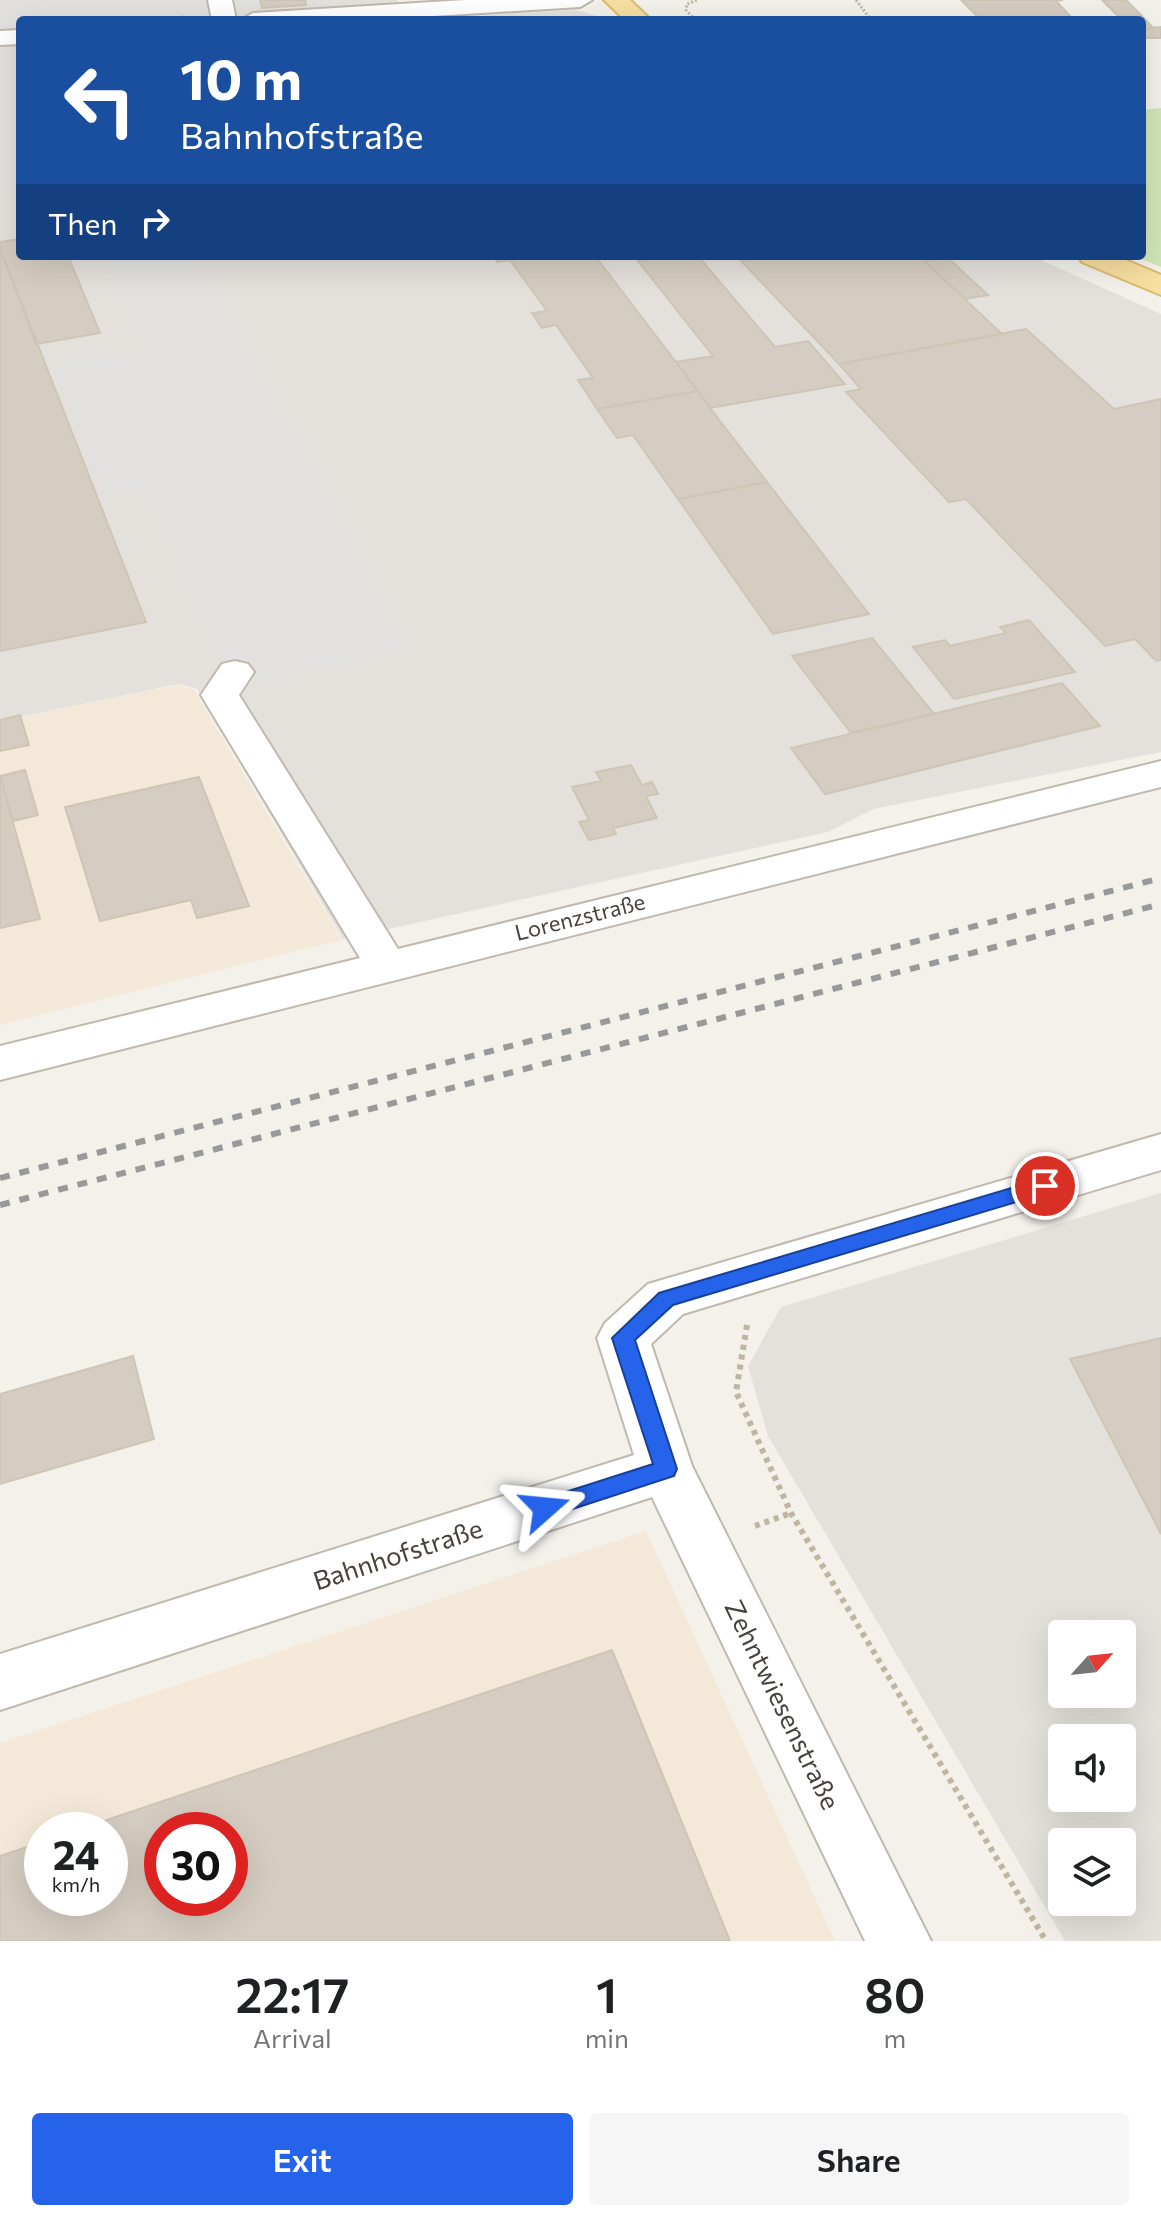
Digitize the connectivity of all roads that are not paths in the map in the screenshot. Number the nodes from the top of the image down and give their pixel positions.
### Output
1 (580, 0) edge
2 (614, 0) edge
3 (631, 0) edge
4 (486, 2) edge
5 (444, 3) edge
6 (337, 7) edge
7 (653, 14) edge
8 (279, 16) edge
9 (1101, 260) edge
10 (1161, 286) edge
11 (235, 672) dead end
12 (1161, 774) edge
13 (386, 965) junction
14 (0, 1063) edge
15 (1161, 1152) edge
16 (666, 1469) junction
17 (0, 1682) edge
18 (899, 1941) edge

1 - 4 street
2 - 3 main road
2 - 7 main road
4 - 5 street
5 - 6 street
6 - 8 street
9 - 10 main road
11 - 13 street
12 - 13 street, Lorenzstraße
13 - 14 street, Lorenzstraße
15 - 16 street
16 - 17 street, Bahnhofstraße
16 - 18 street, Zehntwiesenstraße

